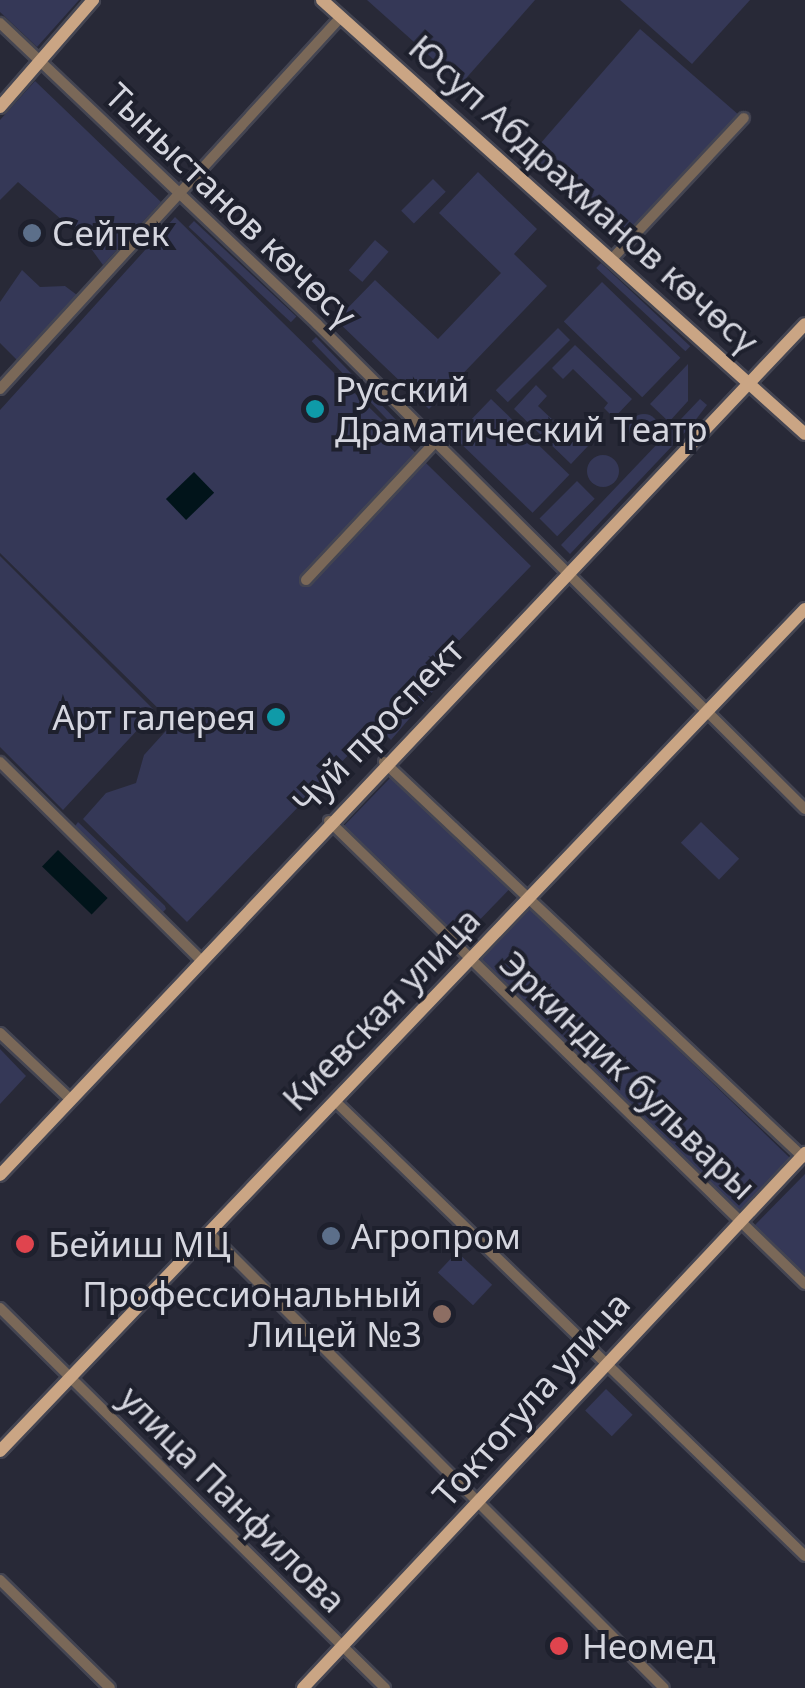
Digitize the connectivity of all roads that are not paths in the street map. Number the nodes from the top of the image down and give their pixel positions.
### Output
1 (93, 0) edge
2 (322, 0) edge
3 (341, 17) junction
4 (0, 23) edge
5 (40, 60) junction
6 (0, 106) edge
7 (744, 118) dead end
8 (180, 194) junction
9 (612, 258) junction
10 (805, 324) edge
11 (2, 382) edge
12 (748, 382) junction
13 (805, 434) edge
14 (434, 443) junction
15 (566, 575) junction
16 (306, 580) dead end
17 (805, 609) edge
18 (706, 712) junction
19 (0, 762) edge
20 (384, 762) junction
21 (805, 809) edge
22 (328, 820) junction
23 (528, 899) junction
24 (198, 958) junction
25 (469, 961) junction
26 (0, 1032) edge
27 (70, 1099) junction
28 (334, 1101) junction
29 (804, 1156) edge
30 (0, 1174) edge
31 (740, 1219) junction
32 (209, 1233) junction
33 (805, 1284) edge
34 (0, 1308) edge
35 (606, 1361) junction
36 (71, 1377) junction
37 (0, 1451) edge
38 (476, 1504) junction
39 (805, 1556) edge
40 (0, 1580) edge
41 (342, 1646) junction
42 (110, 1688) edge
43 (303, 1688) edge
44 (385, 1688) edge
45 (664, 1688) edge

1 - 5 main road
2 - 3 main road, Юсуп Абдрахманов көчөсү
3 - 8 street
3 - 9 main road, Юсуп Абдрахманов көчөсү
4 - 5 street, Тыныстанов көчөсү
5 - 6 main road
5 - 8 street, Тыныстанов көчөсү
7 - 9 street
8 - 11 street
8 - 14 street, Тыныстанов көчөсү
9 - 12 main road, Юсуп Абдрахманов көчөсү
10 - 12 main road, Чуй проспект
12 - 13 main road, Юсуп Абдрахманов көчөсү
12 - 15 main road, Чуй проспект
14 - 15 street, Тыныстанов көчөсү
14 - 16 street
15 - 18 street, Тыныстанов көчөсү
15 - 20 main road, Чуй проспект
17 - 18 main road, Киевская улица
18 - 21 street, Тыныстанов көчөсү
18 - 23 main road, Киевская улица
19 - 24 street
20 - 22 main road, Чуй проспект
20 - 23 street, Эркиндик бульвары
22 - 24 main road, Чуй проспект
22 - 25 street, Эркиндик бульвары
23 - 25 main road, Киевская улица
23 - 29 street, Эркиндик бульвары
24 - 27 main road, Чуй проспект
25 - 28 main road, Киевская улица
25 - 31 street, Эркиндик бульвары
26 - 27 street
27 - 30 main road, Чуй проспект
28 - 32 main road, Киевская улица
28 - 35 street
29 - 31 main road, Токтогула улица
31 - 33 street, Эркиндик бульвары
31 - 35 main road, Токтогула улица
32 - 36 main road, Киевская улица
32 - 38 street
34 - 36 street, улица Панфилова
35 - 38 main road, Токтогула улица
35 - 39 street
36 - 37 main road, Киевская улица
36 - 41 street, улица Панфилова
38 - 41 main road, Токтогула улица
38 - 45 street
40 - 42 street
41 - 43 main road, Токтогула улица
41 - 44 street, улица Панфилова

